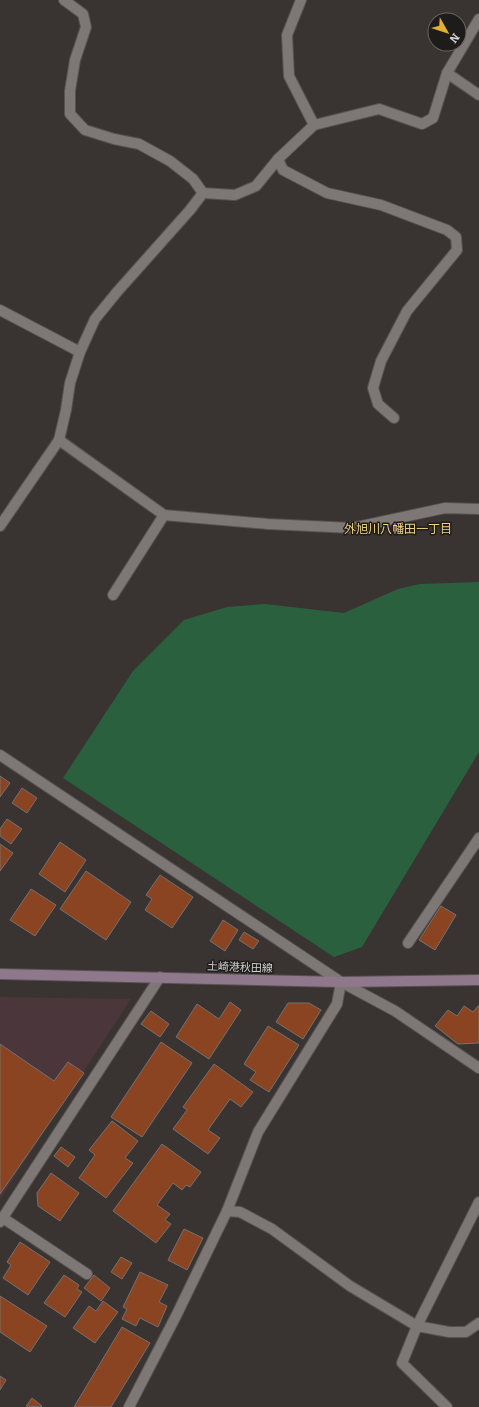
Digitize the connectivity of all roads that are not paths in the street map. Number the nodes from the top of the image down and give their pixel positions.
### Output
1 (64, 0) edge
2 (301, 0) edge
3 (479, 19) edge
4 (447, 74) junction
5 (479, 95) edge
6 (314, 125) junction
7 (278, 159) junction
8 (203, 193) junction
9 (0, 310) edge
10 (80, 352) junction
11 (394, 418) dead end
12 (59, 440) junction
13 (479, 509) edge
14 (164, 515) junction
15 (0, 526) edge
16 (113, 595) dead end
17 (0, 755) edge
18 (479, 838) edge
19 (408, 943) dead end
20 (0, 974) edge
21 (160, 977) junction
22 (479, 980) edge
23 (341, 982) junction
24 (479, 1068) edge
25 (479, 1202) edge
26 (227, 1211) junction
27 (1, 1220) edge
28 (87, 1274) dead end
29 (479, 1323) edge
30 (417, 1326) junction
31 (128, 1407) edge
32 (447, 1407) edge

1 - 8 street
2 - 6 street
3 - 4 street
4 - 5 street
4 - 6 street
6 - 7 street
7 - 8 street
7 - 11 street
8 - 10 street
9 - 10 street
10 - 12 street
12 - 14 street
12 - 15 street
13 - 14 street
14 - 16 street
17 - 23 street
18 - 19 street
20 - 21 main road, 土崎港秋田線
21 - 23 main road, 土崎港秋田線
21 - 27 street
22 - 23 main road, 土崎港秋田線
23 - 24 street
23 - 26 street
25 - 30 street
26 - 30 street
26 - 31 street
27 - 28 street
29 - 30 street
30 - 32 street

